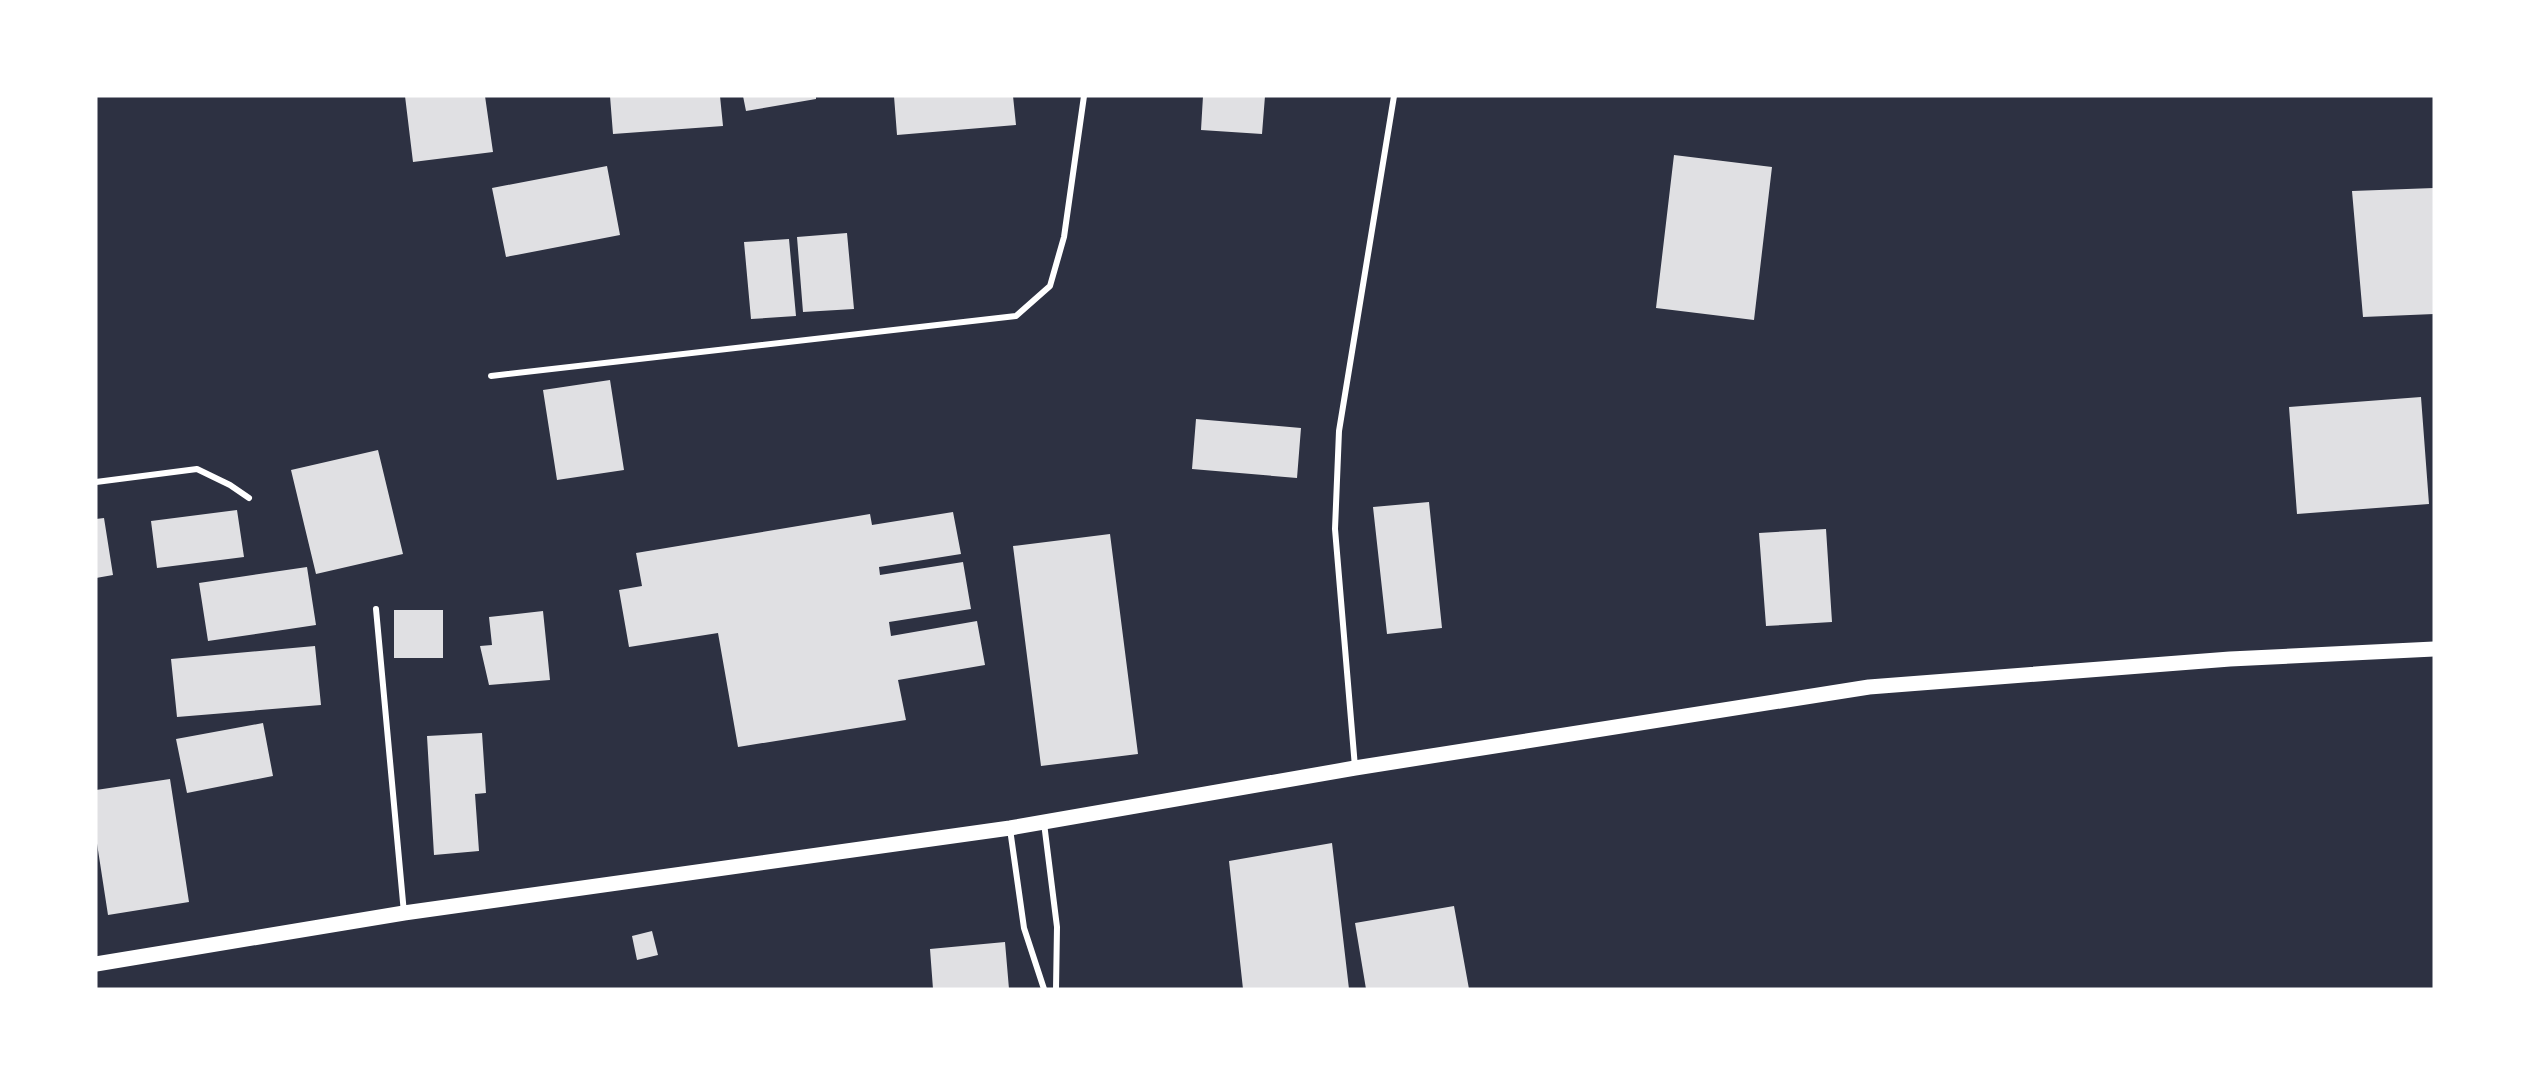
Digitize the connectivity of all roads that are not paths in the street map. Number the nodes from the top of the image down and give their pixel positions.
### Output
1 (1084, 96) edge
2 (1394, 96) edge
3 (491, 376) dead end
4 (96, 482) edge
5 (249, 498) dead end
6 (376, 609) dead end
7 (2434, 649) edge
8 (1355, 768) junction
9 (1044, 823) junction
10 (1010, 828) junction
11 (404, 914) junction
12 (96, 964) edge
13 (1044, 989) edge
14 (1056, 989) edge

1 - 3 street
2 - 8 street
4 - 5 street
6 - 11 street
7 - 8 main road
8 - 9 main road
9 - 10 main road
9 - 14 street
10 - 11 main road
10 - 13 street
11 - 12 main road

